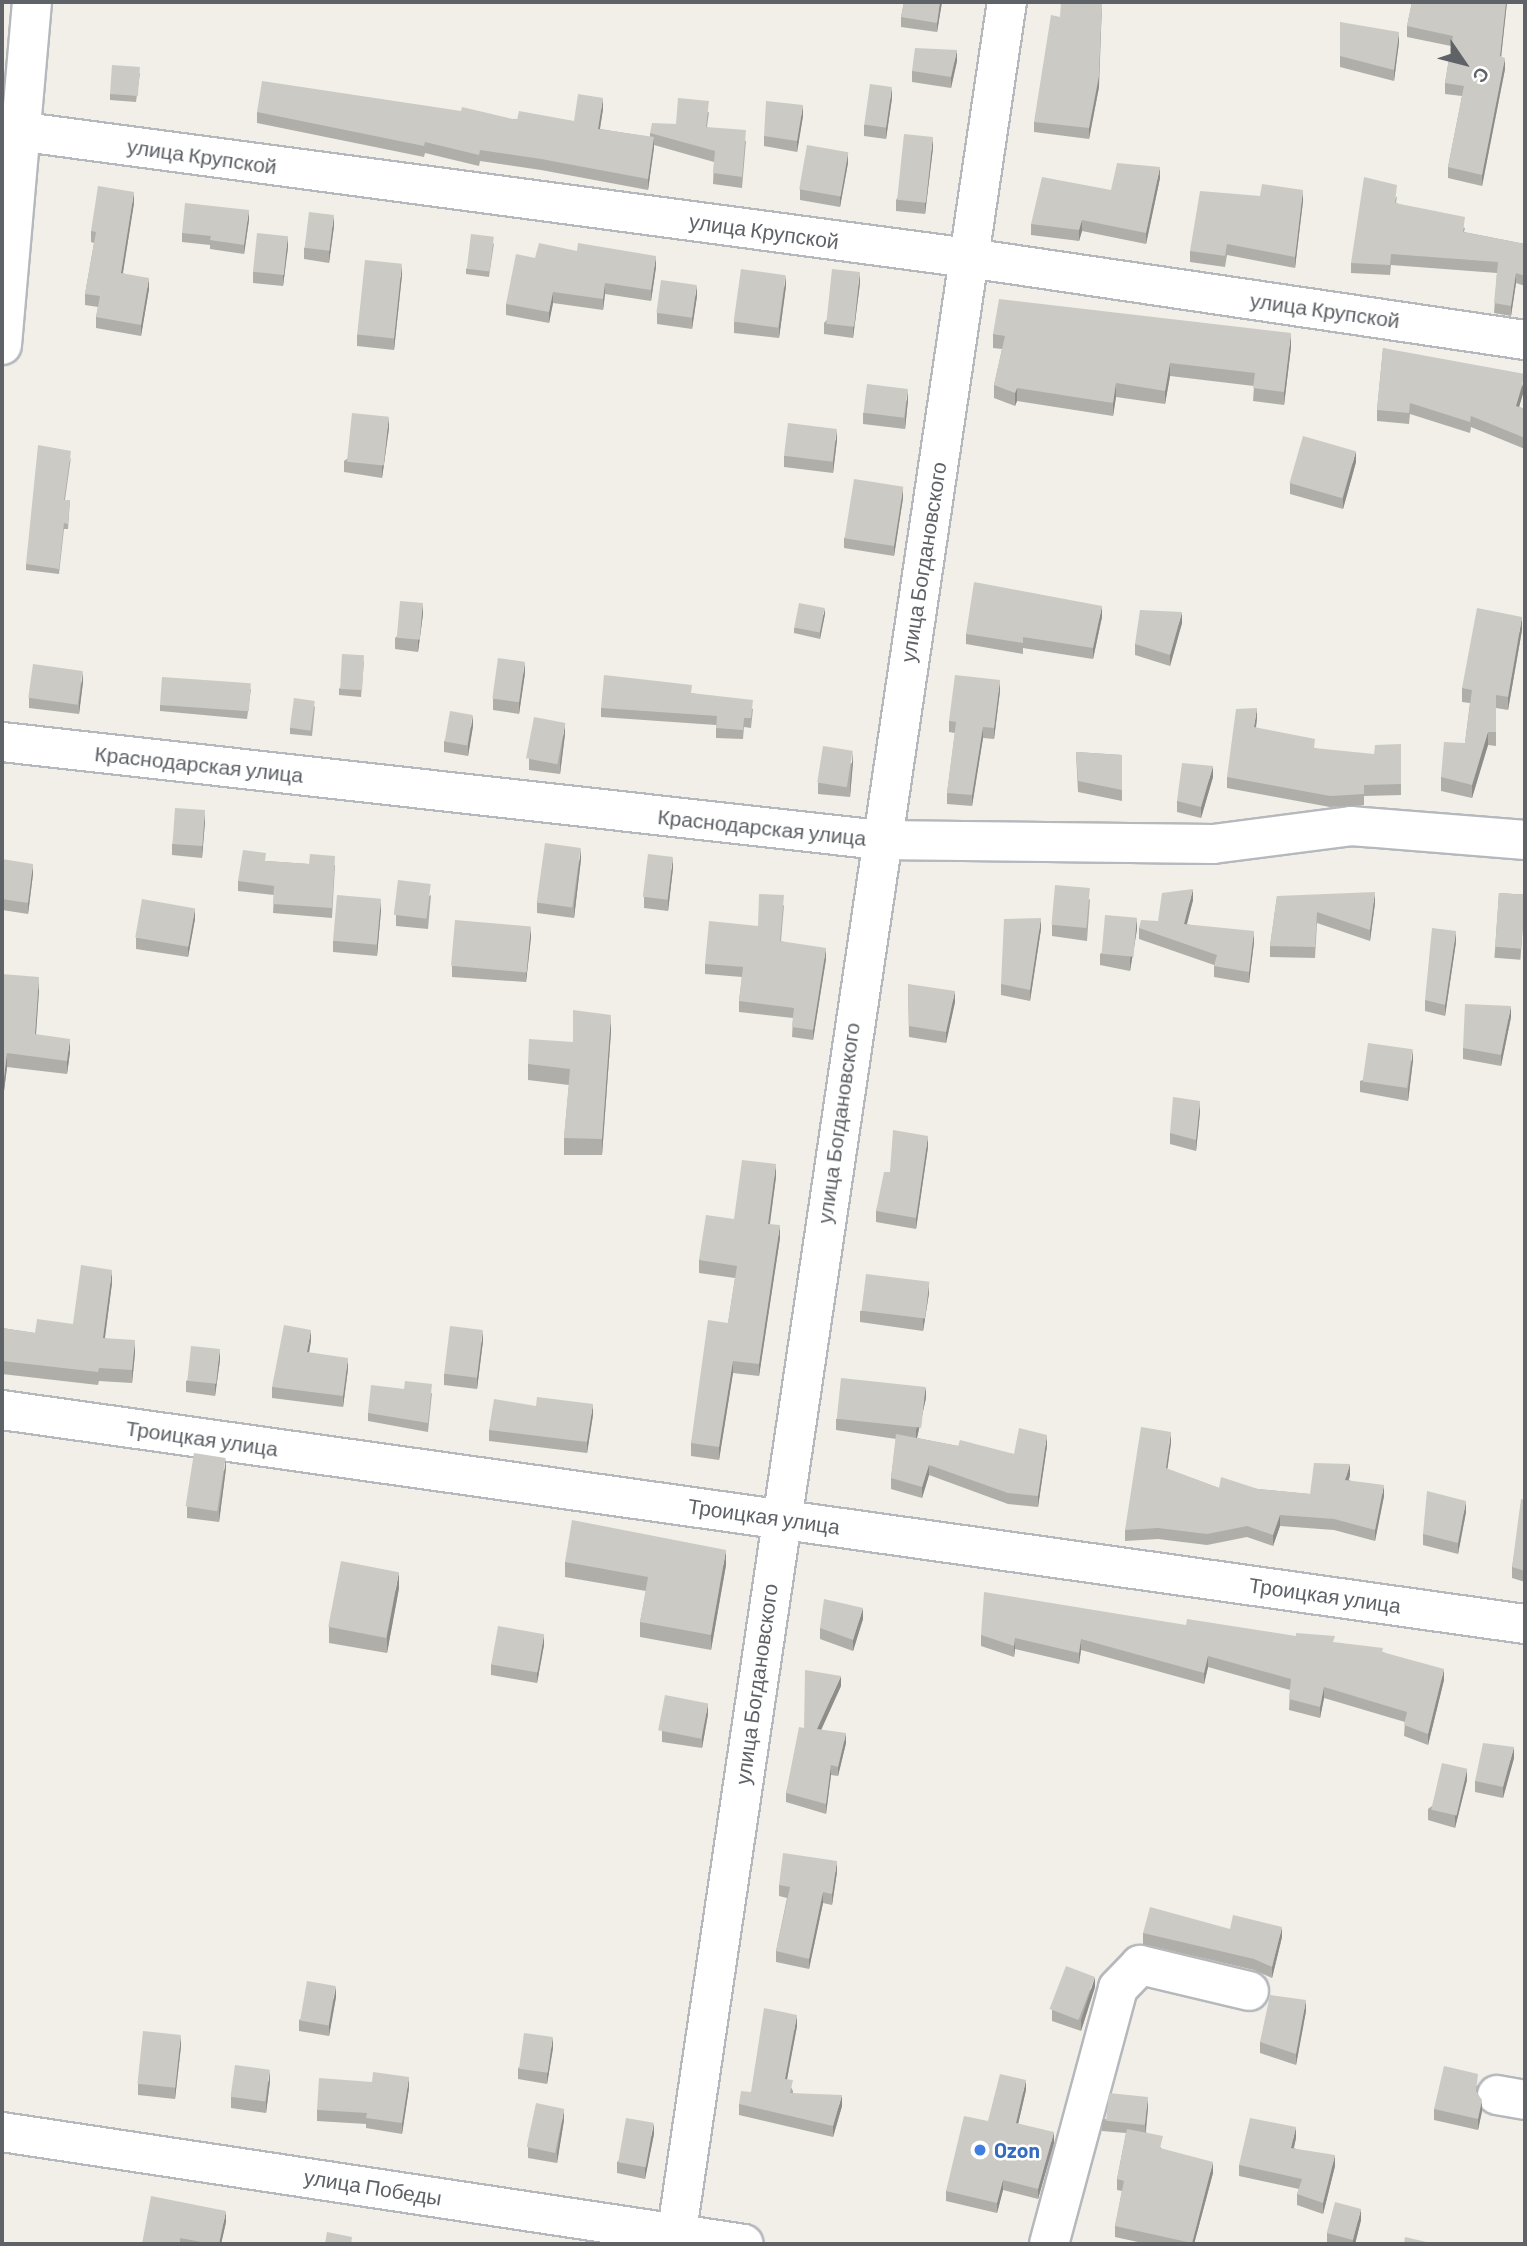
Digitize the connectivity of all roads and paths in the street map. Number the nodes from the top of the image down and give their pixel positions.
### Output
1 (32, 2) edge
2 (1007, 2) edge
3 (11, 130) edge
4 (969, 258) junction
5 (1525, 340) edge
6 (2, 345) edge
7 (2, 742) edge
8 (880, 840) junction
9 (1525, 840) edge
10 (2, 1410) edge
11 (779, 1518) junction
12 (1525, 1624) edge
13 (1249, 1991) dead end
14 (2, 2132) edge
15 (676, 2239) edge
16 (744, 2244) edge
17 (1049, 2244) edge

1 - 3 street
2 - 4 street, улица Богдановского
3 - 4 street, улица Крупской
3 - 6 street
4 - 5 street, улица Крупской
4 - 8 street, улица Богдановского
7 - 8 street, Краснодарская улица
8 - 9 street, Краснодарская улица
8 - 11 street, улица Богдановского
10 - 11 street, Троицкая улица
11 - 12 street, Троицкая улица
11 - 15 street, улица Богдановского
13 - 17 street
14 - 15 street, улица Победы
15 - 16 street, улица Победы

